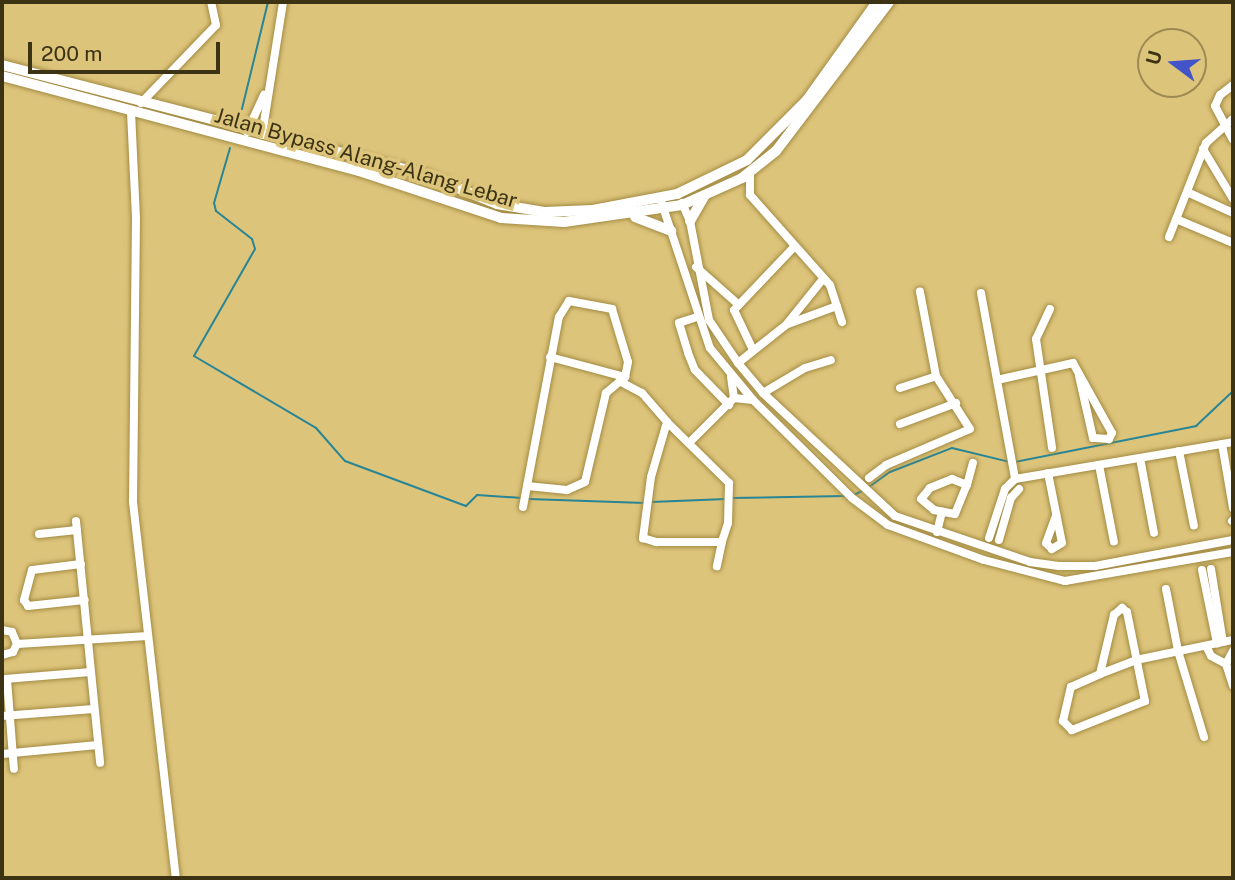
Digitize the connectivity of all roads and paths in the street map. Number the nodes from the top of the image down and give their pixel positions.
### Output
1 (211, 2) edge
2 (283, 2) edge
3 (877, 2) edge
4 (889, 2) edge
5 (2, 65) edge
6 (2, 76) edge
7 (1233, 85) edge
8 (265, 92) junction
9 (141, 103) junction
10 (131, 112) junction
11 (1233, 119) edge
12 (1224, 125) junction
13 (238, 134) junction
14 (262, 135) junction
15 (1233, 140) edge
16 (1203, 149) junction
17 (750, 172) junction
18 (1186, 192) junction
19 (705, 195) junction
20 (681, 199) junction
21 (1233, 199) edge
22 (661, 204) junction
23 (1233, 213) edge
24 (626, 216) junction
25 (1176, 219) junction
26 (690, 225) junction
27 (672, 234) junction
28 (1169, 237) dead end
29 (1233, 243) edge
30 (796, 246) junction
31 (696, 267) junction
32 (822, 279) junction
33 (920, 292) dead end
34 (981, 293) dead end
35 (739, 305) junction
36 (837, 306) junction
37 (1050, 309) dead end
38 (697, 317) junction
39 (842, 322) dead end
40 (786, 325) junction
41 (753, 350) junction
42 (550, 357) junction
43 (831, 360) dead end
44 (738, 363) junction
45 (1038, 372) junction
46 (936, 376) junction
47 (1079, 376) junction
48 (731, 377) junction
49 (623, 379) junction
50 (997, 380) junction
51 (901, 388) dead end
52 (763, 393) junction
53 (753, 400) junction
54 (732, 401) junction
55 (956, 403) junction
56 (667, 422) junction
57 (900, 424) dead end
58 (810, 439) junction
59 (691, 441) junction
60 (1233, 442) edge
61 (1222, 444) junction
62 (800, 446) junction
63 (819, 447) junction
64 (1052, 448) dead end
65 (1179, 451) junction
66 (810, 456) junction
67 (1140, 458) junction
68 (973, 463) dead end
69 (1098, 465) junction
70 (1048, 473) junction
71 (849, 476) junction
72 (869, 478) junction
73 (1015, 479) junction
74 (967, 485) junction
75 (527, 488) junction
76 (1018, 489) dead end
77 (866, 491) junction
78 (1007, 497) junction
79 (524, 504) dead end
80 (1233, 508) edge
81 (938, 511) junction
82 (1056, 515) dead end
83 (1194, 526) dead end
84 (933, 530) junction
85 (1154, 533) dead end
86 (38, 534) dead end
87 (989, 538) junction
88 (999, 540) junction
89 (1233, 540) edge
90 (722, 542) junction
91 (1114, 542) dead end
92 (982, 547) junction
93 (1233, 552) edge
94 (1000, 553) junction
95 (1216, 556) junction
96 (1195, 560) junction
97 (81, 564) junction
98 (717, 566) dead end
99 (1206, 570) junction
100 (1166, 589) dead end
101 (85, 600) junction
102 (2, 630) edge
103 (148, 636) junction
104 (89, 639) junction
105 (1233, 640) edge
106 (1220, 643) junction
107 (17, 644) junction
108 (1206, 646) junction
109 (1178, 651) junction
110 (1233, 651) edge
111 (2, 655) edge
112 (1136, 660) junction
113 (1226, 664) junction
114 (91, 672) junction
115 (1100, 674) junction
116 (4, 680) edge
117 (1233, 686) edge
118 (94, 709) junction
119 (6, 716) edge
120 (1204, 737) dead end
121 (98, 745) junction
122 (13, 753) junction
123 (2, 754) edge
124 (100, 763) dead end
125 (15, 769) dead end
126 (176, 878) edge

1 - 9 street
2 - 8 street
3 - 20 highway, Jalan Bypass Alang-Alang Lebar
4 - 17 highway, Jalan Bypass Alang-Alang Lebar
5 - 9 highway, Jalan Bypass Alang-Alang Lebar
6 - 10 highway, Jalan Bypass Alang-Alang Lebar
7 - 12 street
8 - 13 street
8 - 14 street
9 - 13 highway, Jalan Bypass Alang-Alang Lebar
10 - 13 highway, Jalan Bypass Alang-Alang Lebar
10 - 103 street
11 - 12 street
12 - 15 street
12 - 16 street
13 - 14 highway, Jalan Bypass Alang-Alang Lebar
13 - 24 highway, Jalan Bypass Alang-Alang Lebar
14 - 22 highway, Jalan Bypass Alang-Alang Lebar
16 - 18 street
16 - 21 street
17 - 19 highway, Jalan Bypass Alang-Alang Lebar
17 - 30 street
18 - 23 street
18 - 25 street
19 - 20 highway, Jalan Bypass Alang-Alang Lebar
19 - 26 highway
20 - 22 highway, Jalan Bypass Alang-Alang Lebar
20 - 26 street
22 - 24 highway, Jalan Bypass Alang-Alang Lebar
22 - 27 street
24 - 27 highway
25 - 28 street
25 - 29 street
26 - 27 street
26 - 31 street
27 - 38 street
30 - 32 street
30 - 35 street
31 - 35 street
31 - 44 street
32 - 36 street
32 - 40 street
33 - 46 street
34 - 50 street
35 - 41 street
36 - 39 street
36 - 40 street
37 - 45 street
38 - 48 street
38 - 54 street
40 - 41 street
41 - 44 street
42 - 49 street
42 - 49 street
42 - 75 street
43 - 52 street
44 - 52 street
45 - 47 street
45 - 50 street
45 - 64 street
46 - 51 street
46 - 55 street
47 - 47 street
48 - 53 street
48 - 54 street
49 - 56 street
49 - 75 street
50 - 73 street
52 - 58 street
53 - 54 street
53 - 62 street
54 - 59 street
55 - 57 street
55 - 72 street
56 - 59 street
56 - 90 street
58 - 62 street
58 - 63 street
59 - 90 street
60 - 61 street
61 - 65 street
61 - 80 street
62 - 66 street
63 - 66 street
63 - 71 street
65 - 67 street
65 - 83 street
66 - 96 street
67 - 69 street
67 - 85 street
68 - 74 street
69 - 70 street
69 - 91 street
70 - 73 street
70 - 82 street
71 - 72 street
71 - 77 street
72 - 77 street
73 - 78 street
74 - 81 street
74 - 81 street
75 - 79 street
76 - 78 street
77 - 84 street
78 - 87 street
78 - 88 street
81 - 84 street
84 - 92 street
86 - 97 street
87 - 88 street
87 - 92 street
88 - 94 street
89 - 94 street
90 - 98 street
92 - 94 street
93 - 95 street
95 - 96 street
95 - 99 street
96 - 99 street
97 - 101 street
97 - 101 street
99 - 106 street
100 - 109 street
101 - 104 street
102 - 107 street
103 - 104 street
103 - 126 street
104 - 107 street
104 - 114 street
105 - 106 street
106 - 108 street
107 - 111 street
108 - 109 street
108 - 113 street
109 - 112 street
109 - 120 street
110 - 113 street
112 - 115 street
112 - 115 street
112 - 115 street
113 - 117 street
114 - 116 street
114 - 118 street
116 - 119 street
118 - 119 street
118 - 121 street
119 - 122 street
121 - 122 street
121 - 124 street
122 - 123 street
122 - 125 street

